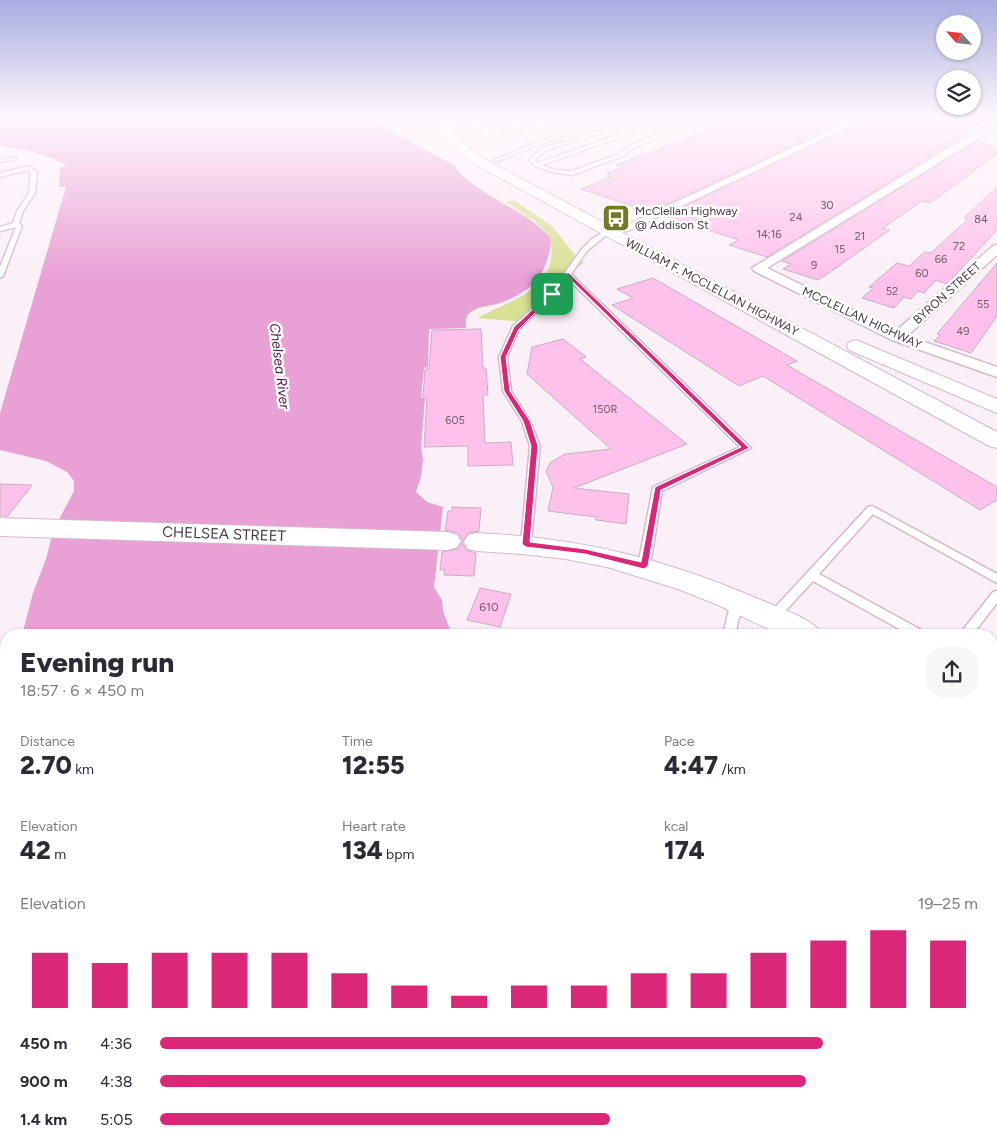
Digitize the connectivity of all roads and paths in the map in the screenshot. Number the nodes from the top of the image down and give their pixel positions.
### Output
1 (19, 171) edge
2 (32, 171) edge
3 (500, 171) edge
4 (514, 171) edge
5 (553, 171) edge
6 (579, 171) edge
7 (748, 171) edge
8 (918, 171) edge
9 (0, 175) edge
10 (16, 224) junction
11 (0, 229) edge
12 (616, 230) junction
13 (997, 249) edge
14 (568, 274) junction
15 (0, 276) edge
16 (897, 337) junction
17 (997, 372) edge
18 (997, 407) edge
19 (997, 441) edge
20 (0, 527) edge
21 (448, 541) dead end
22 (477, 542) dead end
23 (515, 543) junction
24 (644, 566) junction
25 (811, 576) junction
26 (997, 579) edge
27 (997, 596) edge
28 (737, 600) junction
29 (773, 617) junction
30 (730, 629) edge
31 (796, 629) edge
32 (910, 629) edge
33 (970, 629) edge

1 - 9 lane
2 - 10 lane
3 - 12 main road, WILLIAM F. MCCLELLAN HIGHWAY
4 - 12 main road, WILLIAM F. MCCLELLAN HIGHWAY
5 - 6 lane
7 - 12 street
8 - 16 street, MCCLELLAN HIGHWAY
10 - 11 lane
10 - 15 lane
12 - 14 lane
12 - 18 main road, WILLIAM F. MCCLELLAN HIGHWAY
12 - 19 main road, WILLIAM F. MCCLELLAN HIGHWAY
13 - 16 street, BYRON STREET
14 - 23 lane
14 - 24 lane
16 - 17 street, MCCLELLAN HIGHWAY
20 - 21 main road, CHELSEA STREET
22 - 23 main road
23 - 24 main road
24 - 28 main road
25 - 26 lane
25 - 29 lane
25 - 32 lane
27 - 33 lane
28 - 29 main road
28 - 30 lane
29 - 31 main road

